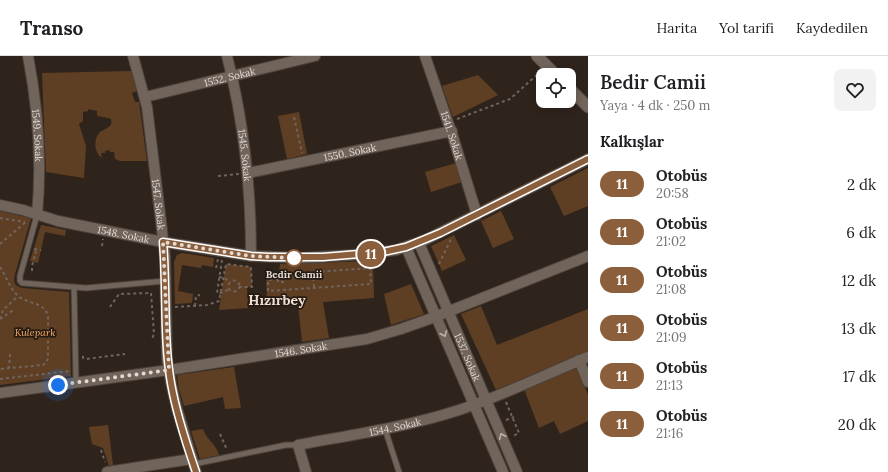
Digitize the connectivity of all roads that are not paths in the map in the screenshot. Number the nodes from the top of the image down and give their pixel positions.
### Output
1 (28, 56) edge
2 (133, 56) edge
3 (226, 56) edge
4 (313, 56) edge
5 (425, 56) edge
6 (537, 56) edge
7 (549, 68) edge
8 (232, 76) junction
9 (576, 95) edge
10 (145, 97) junction
11 (588, 107) edge
12 (450, 126) junction
13 (588, 159) edge
14 (248, 173) junction
15 (0, 205) edge
16 (477, 215) junction
17 (34, 216) junction
18 (163, 242) junction
19 (419, 243) junction
20 (406, 247) junction
21 (251, 256) junction
22 (588, 256) edge
23 (435, 274) junction
24 (165, 281) junction
25 (421, 283) junction
26 (74, 288) junction
27 (448, 312) junction
28 (436, 317) junction
29 (584, 359) edge
30 (469, 360) junction
31 (457, 365) junction
32 (169, 370) junction
33 (588, 382) edge
34 (76, 383) junction
35 (0, 392) edge
36 (486, 399) junction
37 (474, 404) junction
38 (384, 428) junction
39 (298, 445) junction
40 (194, 465) edge
41 (514, 471) edge
42 (107, 472) edge
43 (306, 472) edge
44 (399, 472) edge
45 (503, 472) edge

1 - 17 street, 1549. Sokak
2 - 10 street, 1547. Sokak
3 - 8 street, 1545. Sokak
4 - 8 street, 1552. Sokak
5 - 12 street, 1541. Sokak
6 - 7 street
8 - 10 street, 1552. Sokak
8 - 14 street, 1545. Sokak
9 - 11 street
10 - 18 street, 1547. Sokak
12 - 14 street, 1550. Sokak
12 - 16 street, 1541. Sokak
13 - 16 street, 1548. Sokak
14 - 21 street, 1545. Sokak
15 - 17 street, 1548. Sokak
16 - 19 street, 1548. Sokak
17 - 18 street, 1548. Sokak
17 - 26 lane
18 - 21 street, 1548. Sokak
18 - 24 street, 1547. Sokak
19 - 20 street, 1548. Sokak
19 - 23 street, 1537. Sokak
20 - 21 street, 1548. Sokak
20 - 25 street, 1537. Sokak
22 - 27 street, 1546. Sokak
23 - 25 lane
23 - 27 street, 1537. Sokak
24 - 26 lane
24 - 32 street, 1547. Sokak
25 - 28 street, 1537. Sokak
26 - 34 lane
27 - 28 street, 1546. Sokak
27 - 30 street, 1537. Sokak
28 -> 31 street, 1537. Sokak
28 - 32 street, 1546. Sokak
29 - 33 street
29 - 36 street, 1544. Sokak
30 - 31 lane
30 - 36 street, 1537. Sokak
31 - 37 street, 1537. Sokak
32 - 34 street, 1546. Sokak
32 - 40 street, 1547. Sokak
34 - 35 street, 1546. Sokak
36 - 37 street, 1544. Sokak
41 -> 36 street, 1537. Sokak
37 - 38 street, 1544. Sokak
37 - 45 street, 1537. Sokak
38 - 39 street, 1544. Sokak
38 - 44 lane
39 - 40 lane, 1544. Sokak
39 - 43 street
40 - 42 street, 1544. Sokak

